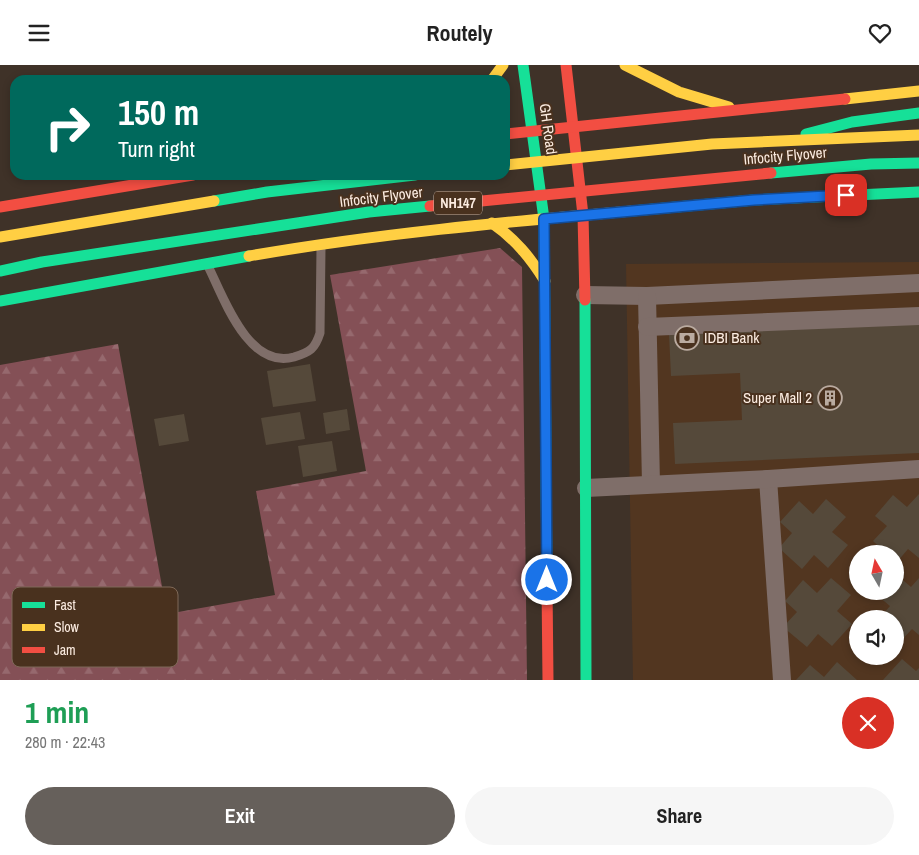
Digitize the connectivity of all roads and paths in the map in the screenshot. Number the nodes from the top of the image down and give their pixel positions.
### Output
1 (523, 65) edge
2 (566, 65) edge
3 (625, 65) edge
4 (919, 91) edge
5 (738, 111) junction
6 (919, 113) edge
7 (573, 128) junction
8 (533, 131) junction
9 (510, 133) edge
10 (919, 135) edge
11 (775, 142) junction
12 (919, 163) edge
13 (510, 164) edge
14 (163, 180) edge
15 (371, 180) edge
16 (919, 192) edge
17 (0, 207) edge
18 (583, 215) junction
19 (544, 219) junction
20 (492, 223) junction
21 (0, 237) edge
22 (321, 245) junction
23 (207, 264) junction
24 (0, 271) edge
25 (545, 281) junction
26 (919, 283) edge
27 (585, 295) junction
28 (646, 296) junction
29 (0, 301) edge
30 (919, 316) edge
31 (647, 327) junction
32 (919, 469) edge
33 (768, 479) junction
34 (652, 485) junction
35 (586, 488) junction
36 (548, 680) edge
37 (586, 680) edge
38 (782, 680) edge

1 - 8 main road, GH Road
2 - 7 main road, GH Road
3 - 5 main road
4 - 5 main road
5 - 7 main road
6 - 11 main road, bridge
7 - 8 main road
7 - 18 main road, GH Road
8 - 9 main road
8 - 19 main road, GH Road
10 - 11 main road, Infocity Flyover, bridge
11 - 13 main road, Infocity Flyover, bridge
12 - 24 main road, Infocity Flyover / NH147, bridge
14 - 17 main road
15 - 21 main road, Infocity Flyover
16 - 18 main road
18 - 19 main road
18 - 27 main road, GH Road
19 - 20 main road
19 - 25 main road, GH Road
20 - 22 main road
20 - 25 main road
22 - 23 main road
22 - 23 lane
23 - 29 main road
25 - 36 main road, GH Road
26 - 28 street
27 - 28 street
27 - 35 main road, GH Road
28 - 31 street
30 - 31 street
31 - 34 street
32 - 33 street
33 - 34 street
33 - 38 street
34 - 35 street
35 - 37 main road, GH Road

